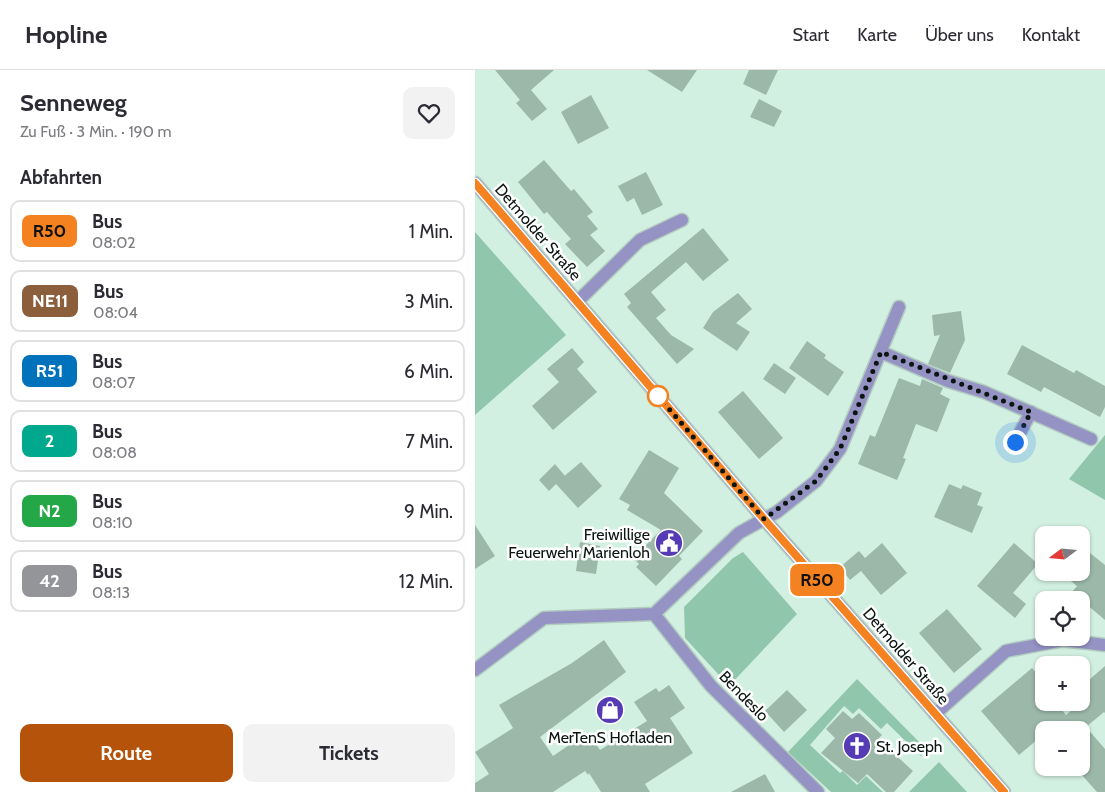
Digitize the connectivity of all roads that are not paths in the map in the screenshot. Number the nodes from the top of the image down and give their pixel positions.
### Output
1 (475, 184) edge
2 (682, 220) dead end
3 (577, 302) junction
4 (899, 306) dead end
5 (881, 352) junction
6 (1031, 412) junction
7 (1091, 439) dead end
8 (1015, 442) dead end
9 (764, 519) junction
10 (654, 614) junction
11 (1105, 644) edge
12 (475, 670) edge
13 (935, 714) junction
14 (818, 792) edge
15 (1004, 792) edge

1 - 3 street, Detmolder Straße
2 - 3 street, Detmolder Straße
3 - 9 street, Detmolder Straße
4 - 5 street
5 - 6 street
5 - 9 street
6 - 7 street
6 - 8 street
9 - 10 street
9 - 13 street, Detmolder Straße
10 - 12 street
10 - 14 street, Bendeslo
11 - 13 street
13 - 15 street, Detmolder Straße

